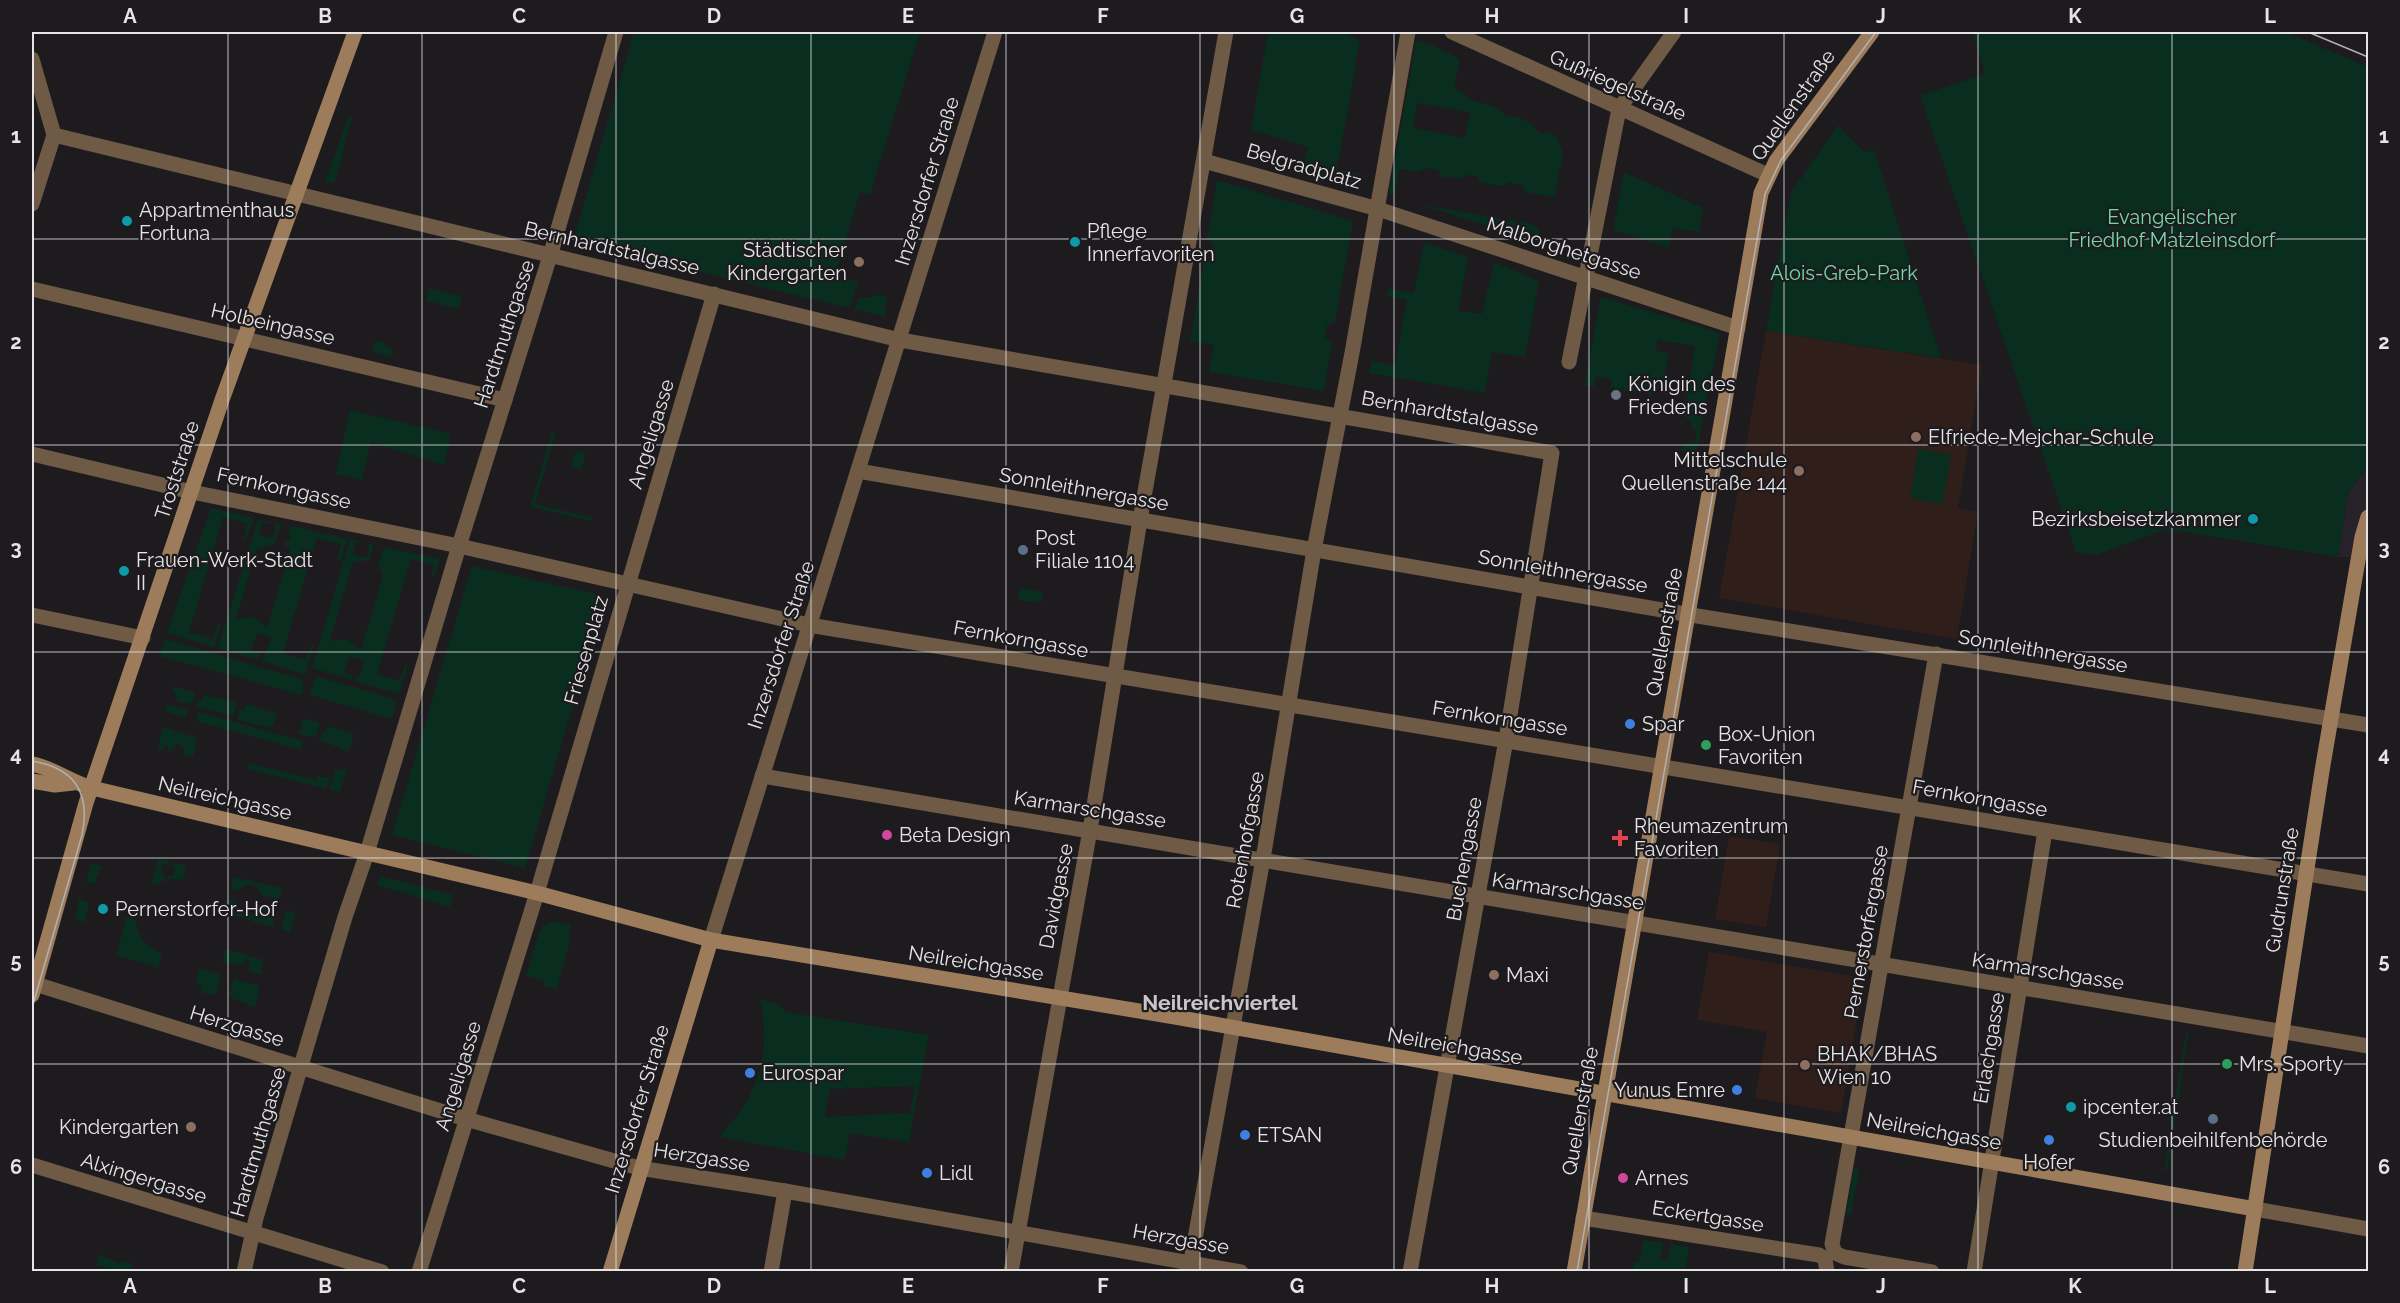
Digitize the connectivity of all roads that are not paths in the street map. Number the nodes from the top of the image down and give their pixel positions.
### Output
1 (355, 32) edge
2 (616, 32) edge
3 (995, 32) edge
4 (1226, 32) edge
5 (1408, 32) edge
6 (1452, 32) edge
7 (1674, 32) edge
8 (1872, 32) edge
9 (32, 59) edge
10 (1619, 109) junction
11 (54, 135) junction
12 (1204, 161) junction
13 (1768, 175) junction
14 (297, 192) junction
15 (32, 204) edge
16 (1378, 209) junction
17 (550, 256) junction
18 (1586, 277) junction
19 (32, 289) edge
20 (714, 294) junction
21 (1738, 328) junction
22 (244, 340) junction
23 (900, 340) junction
24 (1569, 363) dead end
25 (1164, 386) junction
26 (505, 400) junction
27 (1341, 416) junction
28 (1552, 453) joint
29 (32, 454) edge
30 (858, 471) junction
31 (192, 492) junction
32 (2368, 517) edge
33 (1140, 520) junction
34 (459, 546) junction
35 (1314, 550) junction
36 (627, 585) junction
37 (1531, 586) junction
38 (1688, 614) junction
39 (32, 615) edge
40 (809, 625) junction
41 (143, 638) junction
42 (1936, 654) junction
43 (1116, 676) junction
44 (1289, 704) junction
45 (2331, 719) junction
46 (2368, 725) edge
47 (1506, 740) junction
48 (32, 764) edge
49 (1661, 766) junction
50 (762, 776) junction
51 (32, 781) edge
52 (74, 783) junction
53 (92, 788) junction
54 (1909, 808) junction
55 (1090, 830) junction
56 (2045, 831) junction
57 (367, 852) junction
58 (1263, 859) junction
59 (2306, 873) junction
60 (2368, 884) edge
61 (537, 893) junction
62 (1478, 898) junction
63 (1633, 923) junction
64 (711, 940) junction
65 (1882, 965) junction
66 (32, 987) edge
67 (2020, 988) junction
68 (1058, 998) junction
69 (1233, 1028) junction
70 (2281, 1032) junction
71 (2368, 1046) edge
72 (1447, 1066) junction
73 (302, 1068) junction
74 (1604, 1093) junction
75 (466, 1119) junction
76 (1850, 1138) junction
77 (1992, 1162) junction
78 (32, 1165) edge
79 (639, 1168) junction
80 (785, 1191) junction
81 (2254, 1209) junction
82 (1583, 1218) junction
83 (2368, 1228) edge
84 (1018, 1232) junction
85 (253, 1234) junction
86 (1829, 1261) edge
87 (1190, 1267) edge
88 (244, 1272) edge
89 (382, 1272) edge
90 (419, 1272) edge
91 (610, 1272) edge
92 (771, 1272) edge
93 (1011, 1272) edge
94 (1241, 1272) edge
95 (1410, 1272) edge
96 (1574, 1272) edge
97 (1932, 1272) edge
98 (1974, 1272) edge
99 (2245, 1272) edge

1 - 14 street, Troststraße
2 - 17 street, Hardtmuthgasse
3 - 23 street, Inzersdorfer Straße
4 - 12 street
5 - 16 street
6 - 10 street, Gußriegelstraße
7 - 10 street
8 - 13 street, Quellenstraße
9 - 11 street
10 - 13 street, Gußriegelstraße
10 - 18 street
11 - 14 street, Bernhardtstalgasse
11 - 15 street
12 - 16 street, Belgradplatz
12 - 25 street
13 - 21 street, Quellenstraße
14 - 17 street, Bernhardtstalgasse
14 - 22 street, Troststraße
16 - 18 street, Malborghetgasse
16 - 27 street, Belgradplatz
17 - 20 street, Bernhardtstalgasse
17 - 26 street, Hardtmuthgasse
18 - 21 street, Malborghetgasse
18 - 24 street
19 - 22 street, Holbeingasse
20 - 23 street, Bernhardtstalgasse
20 - 36 street, Angeligasse
21 - 38 street, Quellenstraße
22 - 26 street, Holbeingasse
22 - 31 street, Troststraße
23 - 25 street, Bernhardtstalgasse
23 - 30 street, Inzersdorfer Straße
25 - 27 street
25 - 33 street, Davidgasse
26 - 34 street, Hardtmuthgasse
27 - 28 street, Bernhardtstalgasse
27 - 35 street, Rotenhofgasse
28 - 37 street, Buchengasse
29 - 31 street, Fernkorngasse
30 - 33 street, Sonnleithnergasse
30 - 40 street, Inzersdorfer Straße
31 - 34 street, Fernkorngasse
31 - 41 street, Troststraße
32 - 45 street, Gudrunstraße
33 - 35 street, Sonnleithnergasse
33 - 43 street, Davidgasse
34 - 36 street, Friesenplatz
34 - 57 street
35 - 37 street, Sonnleithnergasse
35 - 44 street, Rotenhofgasse
36 - 40 street, Fernkorngasse
36 - 61 street, Friesenplatz
37 - 38 street, Sonnleithnergasse
37 - 47 street, Buchengasse
38 - 42 street, Sonnleithnergasse
38 - 49 street, Quellenstraße
39 - 41 street
40 - 43 street, Fernkorngasse
40 - 50 street, Inzersdorfer Straße
41 - 53 street, Troststraße
42 - 45 street, Sonnleithnergasse
42 - 54 street, Pernerstorfergasse
43 - 44 street, Fernkorngasse
43 - 55 street, Davidgasse
44 - 47 street, Fernkorngasse
44 - 58 street, Rotenhofgasse
45 - 46 street, Sonnleithnergasse
45 - 59 street, Gudrunstraße
47 - 49 street, Fernkorngasse
47 - 62 street, Buchengasse
48 - 52 street, Neilreichgasse
49 - 54 street, Fernkorngasse
49 - 63 street, Quellenstraße
50 - 55 street, Karmarschgasse
50 - 64 street, Inzersdorfer Straße
51 - 52 street, Neilreichgasse
52 - 53 street, Neilreichgasse
53 - 57 street, Neilreichgasse
53 - 66 street, Troststraße
54 - 56 street, Fernkorngasse
54 - 65 street, Pernerstorfergasse
55 - 58 street, Karmarschgasse
55 - 68 street, Davidgasse
56 - 59 street, Fernkorngasse
56 - 67 street, Erlachgasse
57 - 61 street
57 - 73 street, Hardtmuthgasse
58 - 62 street, Karmarschgasse
58 - 69 street, Rotenhofgasse
59 - 60 street, Fernkorngasse
59 - 70 street, Gudrunstraße
61 - 64 street, Neilreichgasse
61 - 75 street, Angeligasse
62 - 63 street, Karmarschgasse
62 - 72 street, Buchengasse
63 - 65 street, Karmarschgasse
63 - 74 street, Quellenstraße
64 - 68 street, Neilreichgasse
64 - 79 street, Inzersdorfer Straße
65 - 67 street, Karmarschgasse
65 - 76 street, Pernerstorfergasse
66 - 73 street, Herzgasse
67 - 70 street, Karmarschgasse
67 - 77 street, Erlachgasse
68 - 69 street, Neilreichgasse
68 - 84 street, Davidgasse
69 - 72 street, Neilreichgasse
69 - 87 street, Rotenhofgasse
70 - 71 street, Karmarschgasse
70 - 81 street, Gudrunstraße
72 - 74 street, Neilreichgasse
72 - 95 street, Buchengasse
73 - 75 street, Herzgasse
73 - 85 street, Hardtmuthgasse
74 - 76 street, Neilreichgasse
74 - 82 street, Quellenstraße
75 - 79 street, Herzgasse
75 - 90 street, Angeligasse
76 - 77 street, Neilreichgasse
76 - 86 street, Pernerstorfergasse
77 - 81 street, Neilreichgasse
77 - 98 street, Erlachgasse
78 - 85 street, Alxingergasse
79 - 80 street, Herzgasse
79 - 91 street, Inzersdorfer Straße
80 - 84 street, Herzgasse
80 - 92 street
81 - 83 street, Neilreichgasse
81 - 99 street, Gudrunstraße
82 - 86 street, Eckertgasse
82 - 96 street, Quellenstraße
84 - 87 street, Herzgasse
84 - 93 street, Davidgasse
85 - 88 street, Hardtmuthgasse
85 - 89 street, Alxingergasse
86 - 97 street, Eckertgasse
87 - 94 street, Herzgasse

